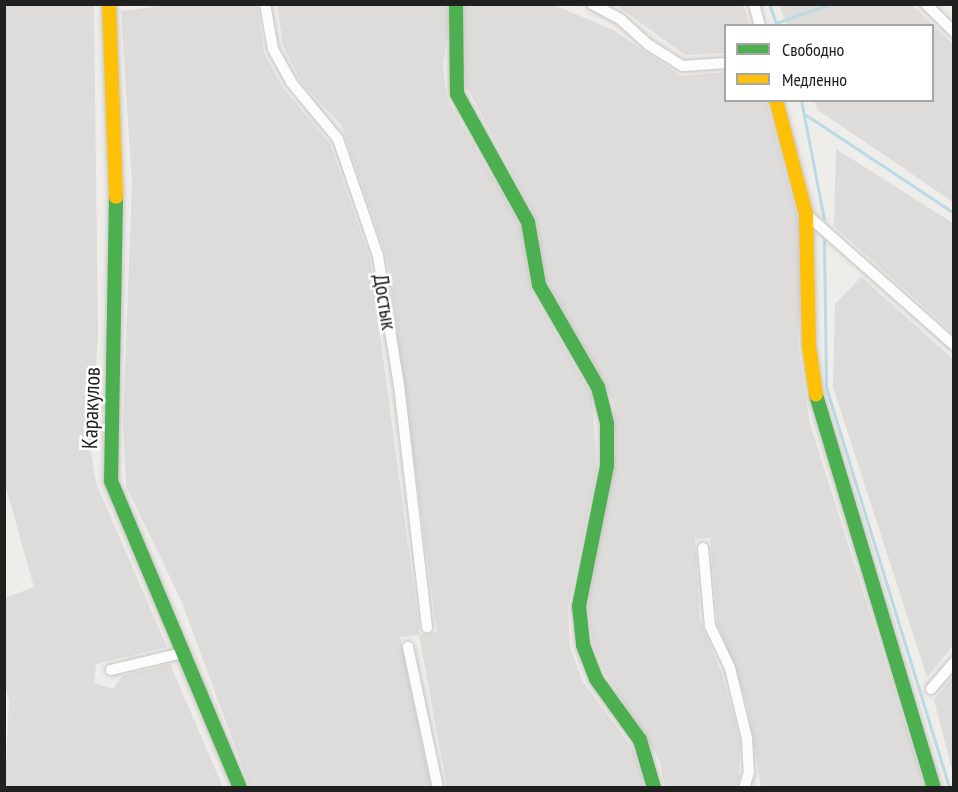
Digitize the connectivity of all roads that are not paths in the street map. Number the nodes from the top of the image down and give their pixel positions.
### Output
1 (109, 4) edge
2 (265, 4) edge
3 (456, 4) edge
4 (592, 4) edge
5 (754, 4) edge
6 (926, 4) edge
7 (759, 24) edge
8 (954, 32) edge
9 (724, 63) edge
10 (777, 102) edge
11 (806, 214) junction
12 (954, 345) edge
13 (702, 548) dead end
14 (427, 627) dead end
15 (408, 647) dead end
16 (182, 653) junction
17 (954, 663) edge
18 (111, 670) dead end
19 (931, 689) dead end
20 (240, 788) edge
21 (438, 788) edge
22 (654, 788) edge
23 (744, 788) edge
24 (934, 788) edge

1 - 16 street, Каракулов
2 - 14 street, Достык
3 - 22 street
4 - 9 street
5 - 7 street
6 - 8 street
10 - 11 street
11 - 12 street
11 - 24 street
13 - 23 street
15 - 21 street
16 - 18 street
16 - 20 street, Каракулов
17 - 19 street

